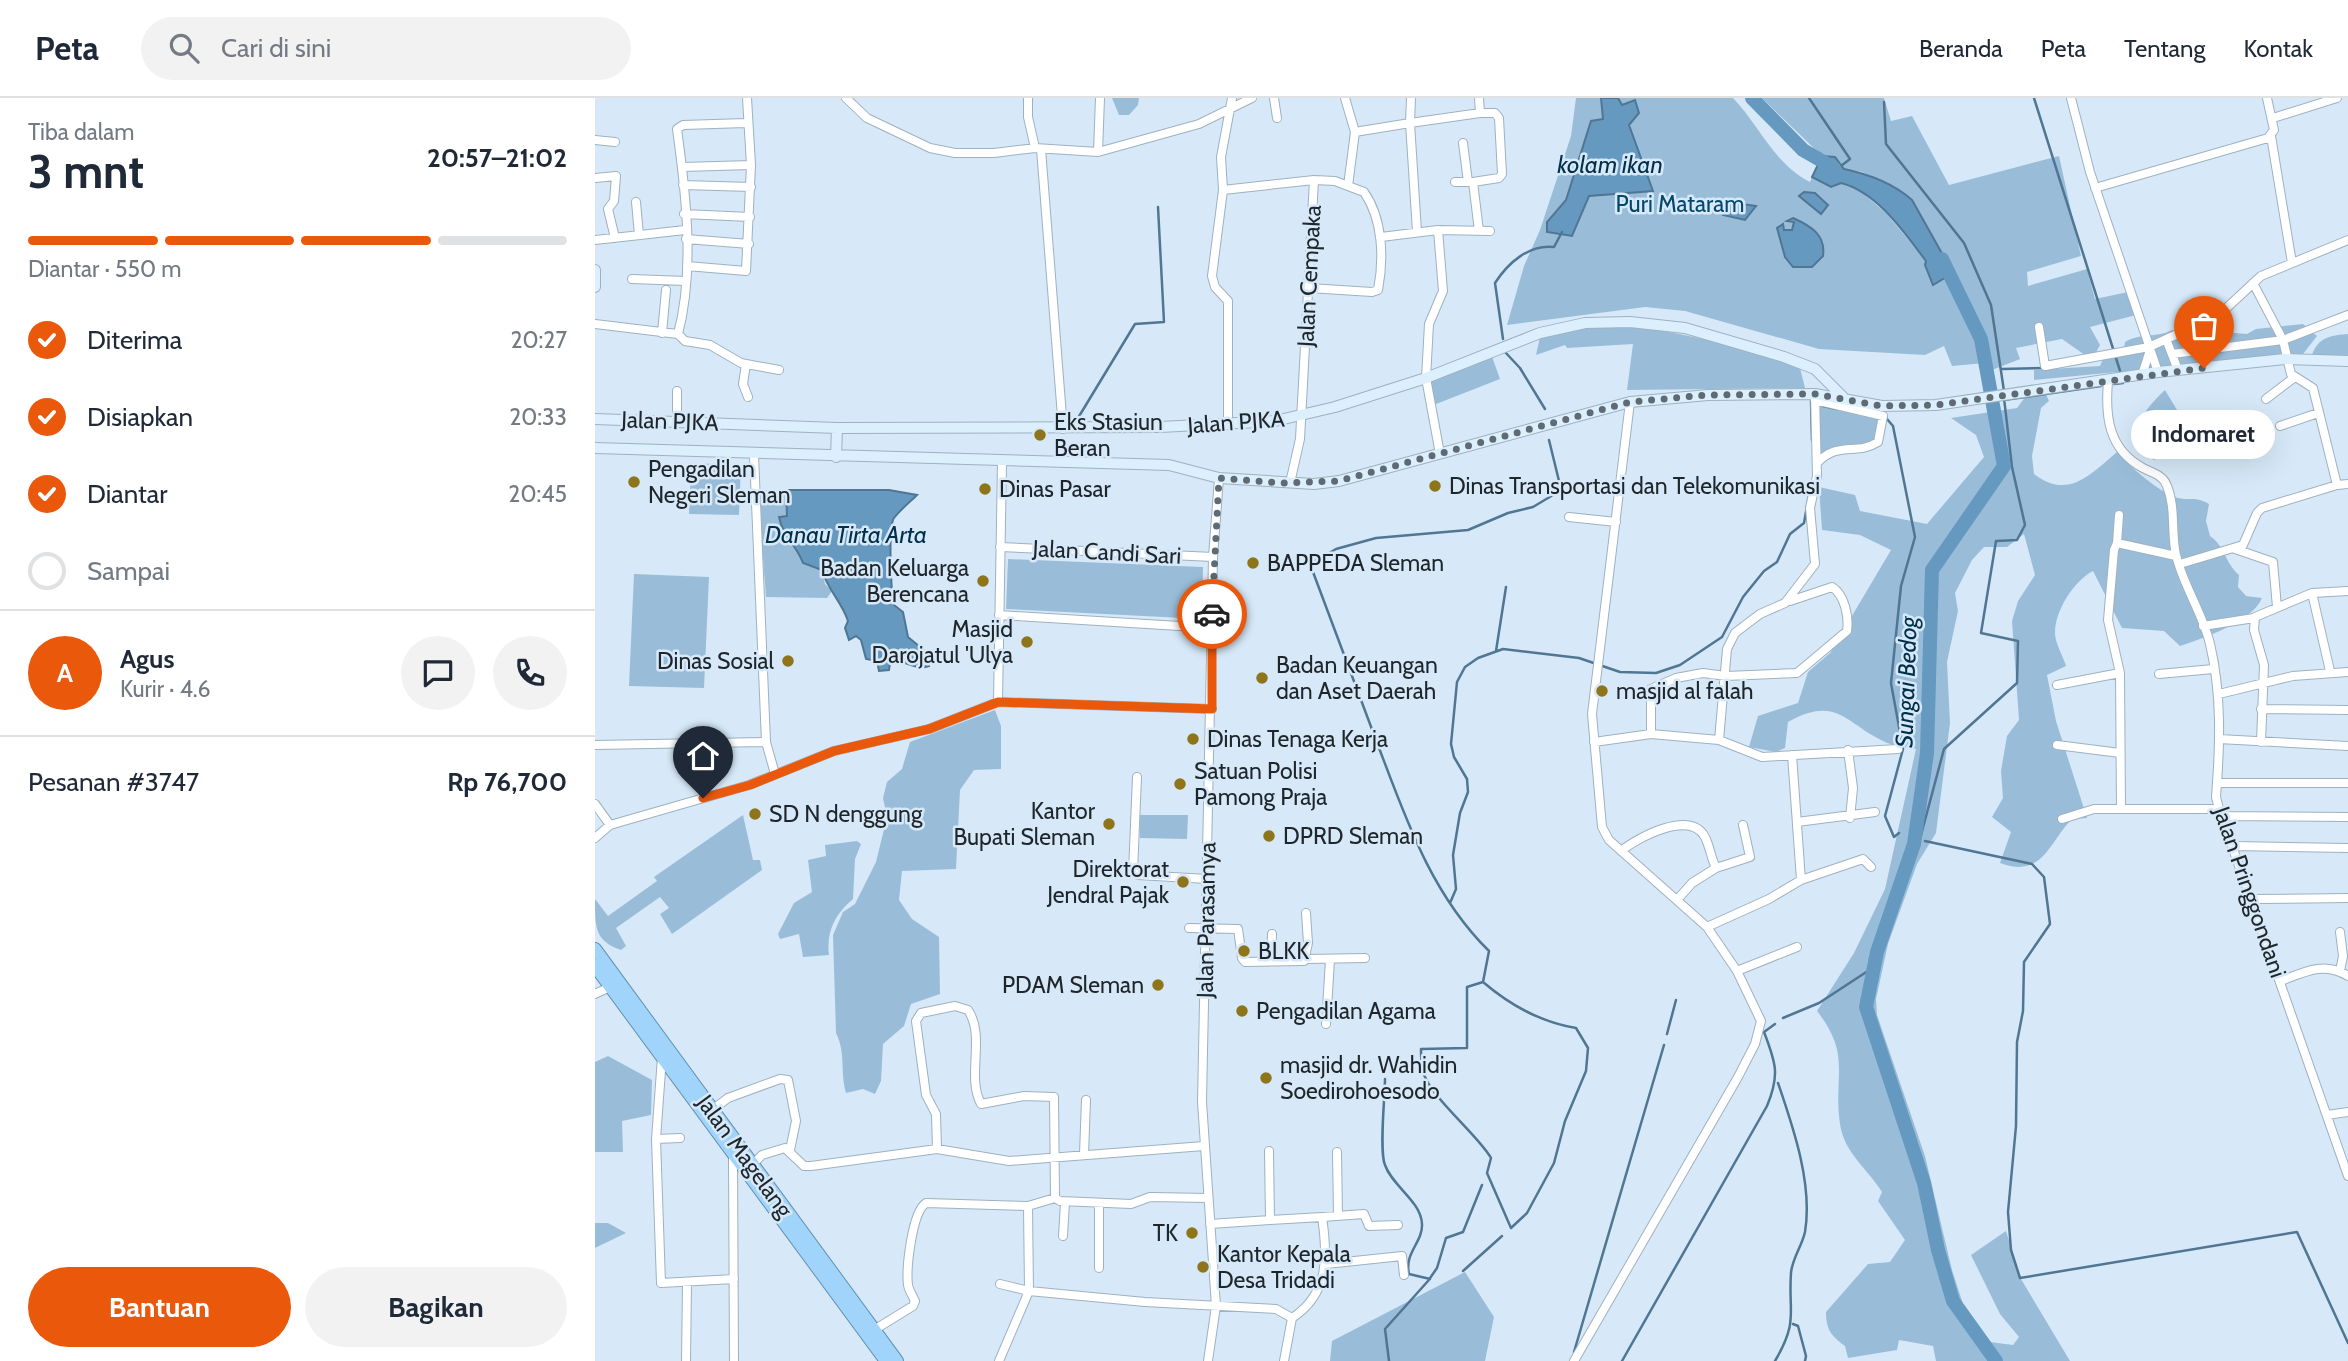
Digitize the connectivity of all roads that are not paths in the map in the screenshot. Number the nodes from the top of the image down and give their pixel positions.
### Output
1 (747, 98) edge
2 (846, 98) edge
3 (1028, 98) edge
4 (1100, 98) edge
5 (1232, 98) edge
6 (1252, 98) edge
7 (1275, 98) edge
8 (1345, 98) edge
9 (1411, 98) edge
10 (1479, 98) edge
11 (2071, 98) edge
12 (2267, 98) edge
13 (2297, 98) edge
14 (2337, 98) edge
15 (2324, 100) edge
16 (2300, 109) junction
17 (1228, 110) junction
18 (1481, 113) junction
19 (1277, 118) dead end
20 (2273, 118) junction
21 (746, 123) junction
22 (1410, 123) junction
23 (1355, 132) junction
24 (2271, 136) junction
25 (595, 140) edge
26 (615, 142) dead end
27 (1463, 143) dead end
28 (1038, 148) junction
29 (1098, 152) junction
30 (751, 165) junction
31 (682, 167) junction
32 (595, 178) edge
33 (1314, 180) junction
34 (1455, 182) dead end
35 (1471, 182) junction
36 (683, 185) junction
37 (1348, 186) junction
38 (751, 187) junction
39 (2095, 188) junction
40 (1223, 190) junction
41 (636, 202) dead end
42 (684, 214) junction
43 (750, 217) junction
44 (1438, 230) junction
45 (1479, 231) junction
46 (1417, 232) junction
47 (1490, 232) dead end
48 (685, 234) junction
49 (639, 235) junction
50 (1381, 237) junction
51 (615, 238) junction
52 (595, 240) edge
53 (2348, 240) edge
54 (749, 244) junction
55 (2292, 263) junction
56 (687, 266) junction
57 (595, 270) edge
58 (632, 279) dead end
59 (685, 281) junction
60 (2253, 283) junction
61 (595, 286) edge
62 (1309, 288) junction
63 (666, 290) dead end
64 (2348, 316) edge
65 (595, 324) edge
66 (2039, 327) dead end
67 (663, 333) junction
68 (678, 334) junction
69 (2167, 339) junction
70 (2283, 340) junction
71 (2149, 348) junction
72 (2172, 354) junction
73 (2285, 359) junction
74 (2348, 361) edge
75 (746, 364) junction
76 (779, 370) dead end
77 (2178, 370) junction
78 (2158, 372) junction
79 (2142, 375) junction
80 (2295, 377) junction
81 (1426, 378) junction
82 (2108, 381) junction
83 (677, 391) dead end
84 (748, 397) dead end
85 (1815, 397) junction
86 (1843, 397) junction
87 (2266, 399) dead end
88 (1630, 402) junction
89 (2318, 413) junction
90 (1300, 416) junction
91 (595, 419) edge
92 (677, 420) junction
93 (1229, 425) junction
94 (2280, 426) dead end
95 (837, 428) junction
96 (1063, 429) junction
97 (595, 448) edge
98 (754, 454) junction
99 (1440, 454) junction
100 (836, 457) junction
101 (1002, 462) junction
102 (1817, 463) junction
103 (1219, 478) junction
104 (1290, 483) junction
105 (2348, 484) edge
106 (2337, 485) junction
107 (2119, 515) dead end
108 (1569, 517) dead end
109 (1616, 522) junction
110 (2117, 543) junction
111 (1000, 547) junction
112 (2235, 549) junction
113 (1213, 557) junction
114 (2178, 560) junction
115 (2348, 591) edge
116 (2312, 593) junction
117 (1785, 603) junction
118 (2277, 607) junction
119 (999, 615) junction
120 (2254, 618) junction
121 (2203, 626) junction
122 (1212, 628) junction
123 (2213, 668) junction
124 (2330, 671) junction
125 (2348, 672) edge
126 (2120, 673) junction
127 (2159, 674) dead end
128 (1726, 676) junction
129 (2263, 682) junction
130 (2057, 685) dead end
131 (2219, 694) junction
132 (998, 702) junction
133 (1212, 709) junction
134 (2260, 709) junction
135 (2348, 709) edge
136 (1651, 734) junction
137 (2219, 739) junction
138 (1719, 740) junction
139 (766, 742) junction
140 (1594, 742) junction
141 (2261, 742) junction
142 (595, 745) edge
143 (2057, 745) dead end
144 (2348, 746) edge
145 (1898, 748) dead end
146 (1848, 750) junction
147 (2120, 752) junction
148 (1792, 755) junction
149 (775, 775) junction
150 (1137, 777) dead end
151 (2217, 783) junction
152 (2348, 783) edge
153 (595, 804) edge
154 (2121, 809) junction
155 (1875, 813) dead end
156 (2221, 813) junction
157 (1850, 817) junction
158 (2348, 817) edge
159 (2062, 819) dead end
160 (1797, 822) junction
161 (610, 825) junction
162 (1743, 825) dead end
163 (595, 838) edge
164 (2235, 846) junction
165 (2348, 848) edge
166 (1621, 851) junction
167 (1871, 867) dead end
168 (1716, 868) junction
169 (1207, 879) junction
170 (1801, 880) junction
171 (2348, 898) edge
172 (2253, 899) junction
173 (1677, 900) junction
174 (1306, 913) dead end
175 (1707, 927) junction
176 (1189, 928) dead end
177 (1206, 929) junction
178 (2340, 932) dead end
179 (1272, 934) dead end
180 (1797, 947) dead end
181 (595, 948) edge
182 (2346, 956) edge
183 (1364, 958) dead end
184 (1307, 959) junction
185 (1330, 960) junction
186 (1271, 961) junction
187 (595, 966) edge
188 (1737, 971) junction
189 (2344, 973) edge
190 (2281, 981) junction
191 (610, 987) junction
192 (595, 994) edge
193 (1326, 1024) dead end
194 (662, 1057) junction
195 (1086, 1100) dead end
196 (712, 1110) junction
197 (2348, 1112) edge
198 (2327, 1115) junction
199 (680, 1138) dead end
200 (656, 1139) junction
201 (1204, 1146) junction
202 (937, 1149) junction
203 (790, 1150) junction
204 (1269, 1151) dead end
205 (1337, 1153) dead end
206 (1084, 1154) junction
207 (1055, 1156) junction
208 (733, 1157) junction
209 (751, 1166) junction
210 (2348, 1175) edge
211 (1055, 1198) junction
212 (1208, 1198) junction
213 (1065, 1202) junction
214 (1099, 1203) junction
215 (1028, 1206) junction
216 (1338, 1216) junction
217 (1322, 1217) junction
218 (1270, 1220) junction
219 (1210, 1224) junction
220 (1398, 1225) dead end
221 (1063, 1236) dead end
222 (1326, 1264) junction
223 (1099, 1268) dead end
224 (1404, 1275) dead end
225 (734, 1279) junction
226 (1000, 1283) dead end
227 (687, 1284) junction
228 (1030, 1290) junction
229 (1216, 1306) junction
230 (1291, 1318) junction
231 (874, 1330) junction
232 (686, 1361) edge
233 (734, 1361) edge
234 (886, 1361) edge
235 (897, 1361) edge
236 (999, 1361) edge
237 (1207, 1361) edge
238 (1283, 1361) edge
239 (1574, 1361) edge

1 - 21 street
2 - 28 street
3 - 28 street
4 - 29 street
5 - 17 street
6 - 17 street
7 - 19 street
8 - 23 street
9 - 22 street
10 - 18 street
11 - 39 street
12 - 20 street
13 - 16 street
14 - 15 street
15 - 16 street
16 - 20 street
17 - 29 street
17 - 40 street
18 - 22 street
18 - 35 street
20 - 24 street
21 - 30 street
21 - 31 street
22 - 23 street
22 - 46 street
23 - 37 street, Jalan Cempaka
24 - 39 street
24 - 55 street
25 - 26 street
27 - 35 street
28 - 29 street
28 - 96 street
30 - 31 street
30 - 38 street
31 - 36 street
32 - 51 street
33 - 37 street, Jalan Cempaka
33 - 40 street
33 - 62 street, Jalan Cempaka
34 - 35 street
35 - 45 street
36 - 38 street
36 - 42 street
37 - 50 street
38 - 43 street
39 - 71 street
40 - 93 street
41 - 49 street
42 - 43 street
42 - 48 street
43 - 54 street
44 - 45 street
44 - 46 street
44 - 81 street
45 - 47 street
46 - 50 street
48 - 49 street
48 - 54 street
48 - 56 street
49 - 51 street
50 - 62 street
51 - 52 street
53 - 55 street
54 - 56 street
55 - 60 street
56 - 59 street
57 - 61 main road
58 - 59 street
59 - 68 street
60 - 69 street
60 - 70 street
62 - 90 street, Jalan Cempaka
63 - 67 street
64 - 70 street
65 - 67 street
66 - 71 street
67 - 68 street
68 - 75 street
69 - 71 street
69 - 72 street
70 - 72 street
70 - 73 street
71 - 78 street
71 - 79 street
72 - 77 street
73 - 74 main road
73 - 77 main road
73 - 80 street
75 - 76 street
75 - 84 street
77 - 78 main road
78 - 79 main road
79 - 82 main road
80 - 87 street
80 - 89 street
81 - 86 main road, Jalan PJKA
81 - 90 main road, Jalan PJKA
81 - 99 street
82 - 86 main road
82 - 114 street, Jalan Pringgondani
83 - 92 street
85 - 86 main road
85 - 88 main road
85 - 102 street
85 - 102 street
88 - 99 main road
88 - 109 street
89 - 94 street
89 - 106 street
90 - 93 main road, Jalan PJKA
90 - 104 street, Jalan Cempaka
91 - 92 main road, Jalan PJKA
92 - 95 main road, Jalan PJKA
93 - 96 main road, Jalan PJKA
95 - 96 main road, Jalan PJKA
95 - 100 main road
97 - 98 main road
98 - 100 main road
98 - 139 street
99 - 104 main road
100 - 101 main road
101 - 103 main road
101 - 111 street
102 - 117 street
103 - 104 main road
103 - 113 street, Jalan Parasamya
105 - 106 street
106 - 112 street
107 - 110 street
108 - 109 street
109 - 140 street
110 - 114 street
110 - 126 street
111 - 113 street, Jalan Candi Sari
111 - 119 street
112 - 114 street
112 - 118 street
113 - 122 street, Jalan Parasamya
114 - 121 street, Jalan Pringgondani
115 - 116 street
116 - 118 street
116 - 124 street
117 - 128 street
117 - 128 street
118 - 120 street
119 - 122 street
119 - 132 street
120 - 121 street
120 - 129 street
121 - 123 street, Jalan Pringgondani
122 - 133 street, Jalan Parasamya
123 - 127 street
123 - 131 street, Jalan Pringgondani
124 - 125 street
124 - 129 street
126 - 130 street
126 - 147 street
128 - 136 street
128 - 138 street
129 - 131 street
129 - 134 street
131 - 137 street, Jalan Pringgondani
132 - 133 street
132 - 149 street
133 - 169 street, Jalan Parasamya
134 - 135 street
134 - 141 street
136 - 138 street
136 - 140 street
137 - 141 street
137 - 151 street, Jalan Pringgondani
138 - 148 street
139 - 142 street
139 - 149 street
140 - 166 street
141 - 144 street
143 - 147 street
145 - 146 street
146 - 148 street
146 - 157 street
147 - 154 street
148 - 160 street
149 - 161 street
150 - 169 street
151 - 152 street
151 - 156 street, Jalan Pringgondani
153 - 161 street
154 - 156 street
154 - 159 street
155 - 157 street
156 - 158 street
156 - 164 street, Jalan Pringgondani
157 - 160 street
160 - 170 street
161 - 163 street
162 - 168 street
164 - 165 street
164 - 172 street, Jalan Pringgondani
166 - 168 street
166 - 173 street
167 - 170 street
168 - 173 street
169 - 177 street, Jalan Parasamya
170 - 175 street
171 - 172 street
172 - 190 street, Jalan Pringgondani
173 - 175 street
174 - 184 street
175 - 188 street
176 - 177 street
177 - 186 street
177 - 201 street, Jalan Parasamya
178 - 182 street
179 - 186 street
180 - 188 street
181 - 196 highway, Jalan Magelang
182 - 189 street
183 - 185 street
184 - 185 street
184 - 186 street
185 - 193 street
187 - 191 highway, Jalan Magelang
188 - 239 street
189 - 190 street
190 - 198 street, Jalan Pringgondani
191 - 192 street
191 - 194 highway, Jalan Magelang
194 - 200 street
194 - 208 highway, Jalan Magelang
195 - 206 street
196 - 203 street
196 - 209 highway, Jalan Magelang
197 - 198 street
198 - 210 street, Jalan Pringgondani
199 - 200 street
200 - 227 street
201 - 206 street
201 - 212 street, Jalan Parasamya
202 - 203 street
202 - 207 street
202 - 207 street
203 - 209 street
204 - 218 street
205 - 216 street
206 - 207 street
207 - 211 street
208 - 225 street
208 - 234 highway, Jalan Magelang
209 - 231 highway, Jalan Magelang
211 - 213 street
211 - 215 street
212 - 214 street
212 - 219 street, Jalan Parasamya
213 - 214 street
213 - 221 street
214 - 223 street
215 - 228 street
215 - 231 street
216 - 217 street
216 - 220 street
217 - 218 street
217 - 222 street
218 - 219 street
219 - 229 street, Jalan Parasamya
222 - 224 street
222 - 230 street
225 - 227 street
225 - 233 street
226 - 228 street
227 - 232 street
228 - 229 street
228 - 236 street
229 - 230 street
229 - 237 street, Jalan Parasamya
230 - 238 street
231 - 235 highway, Jalan Magelang

